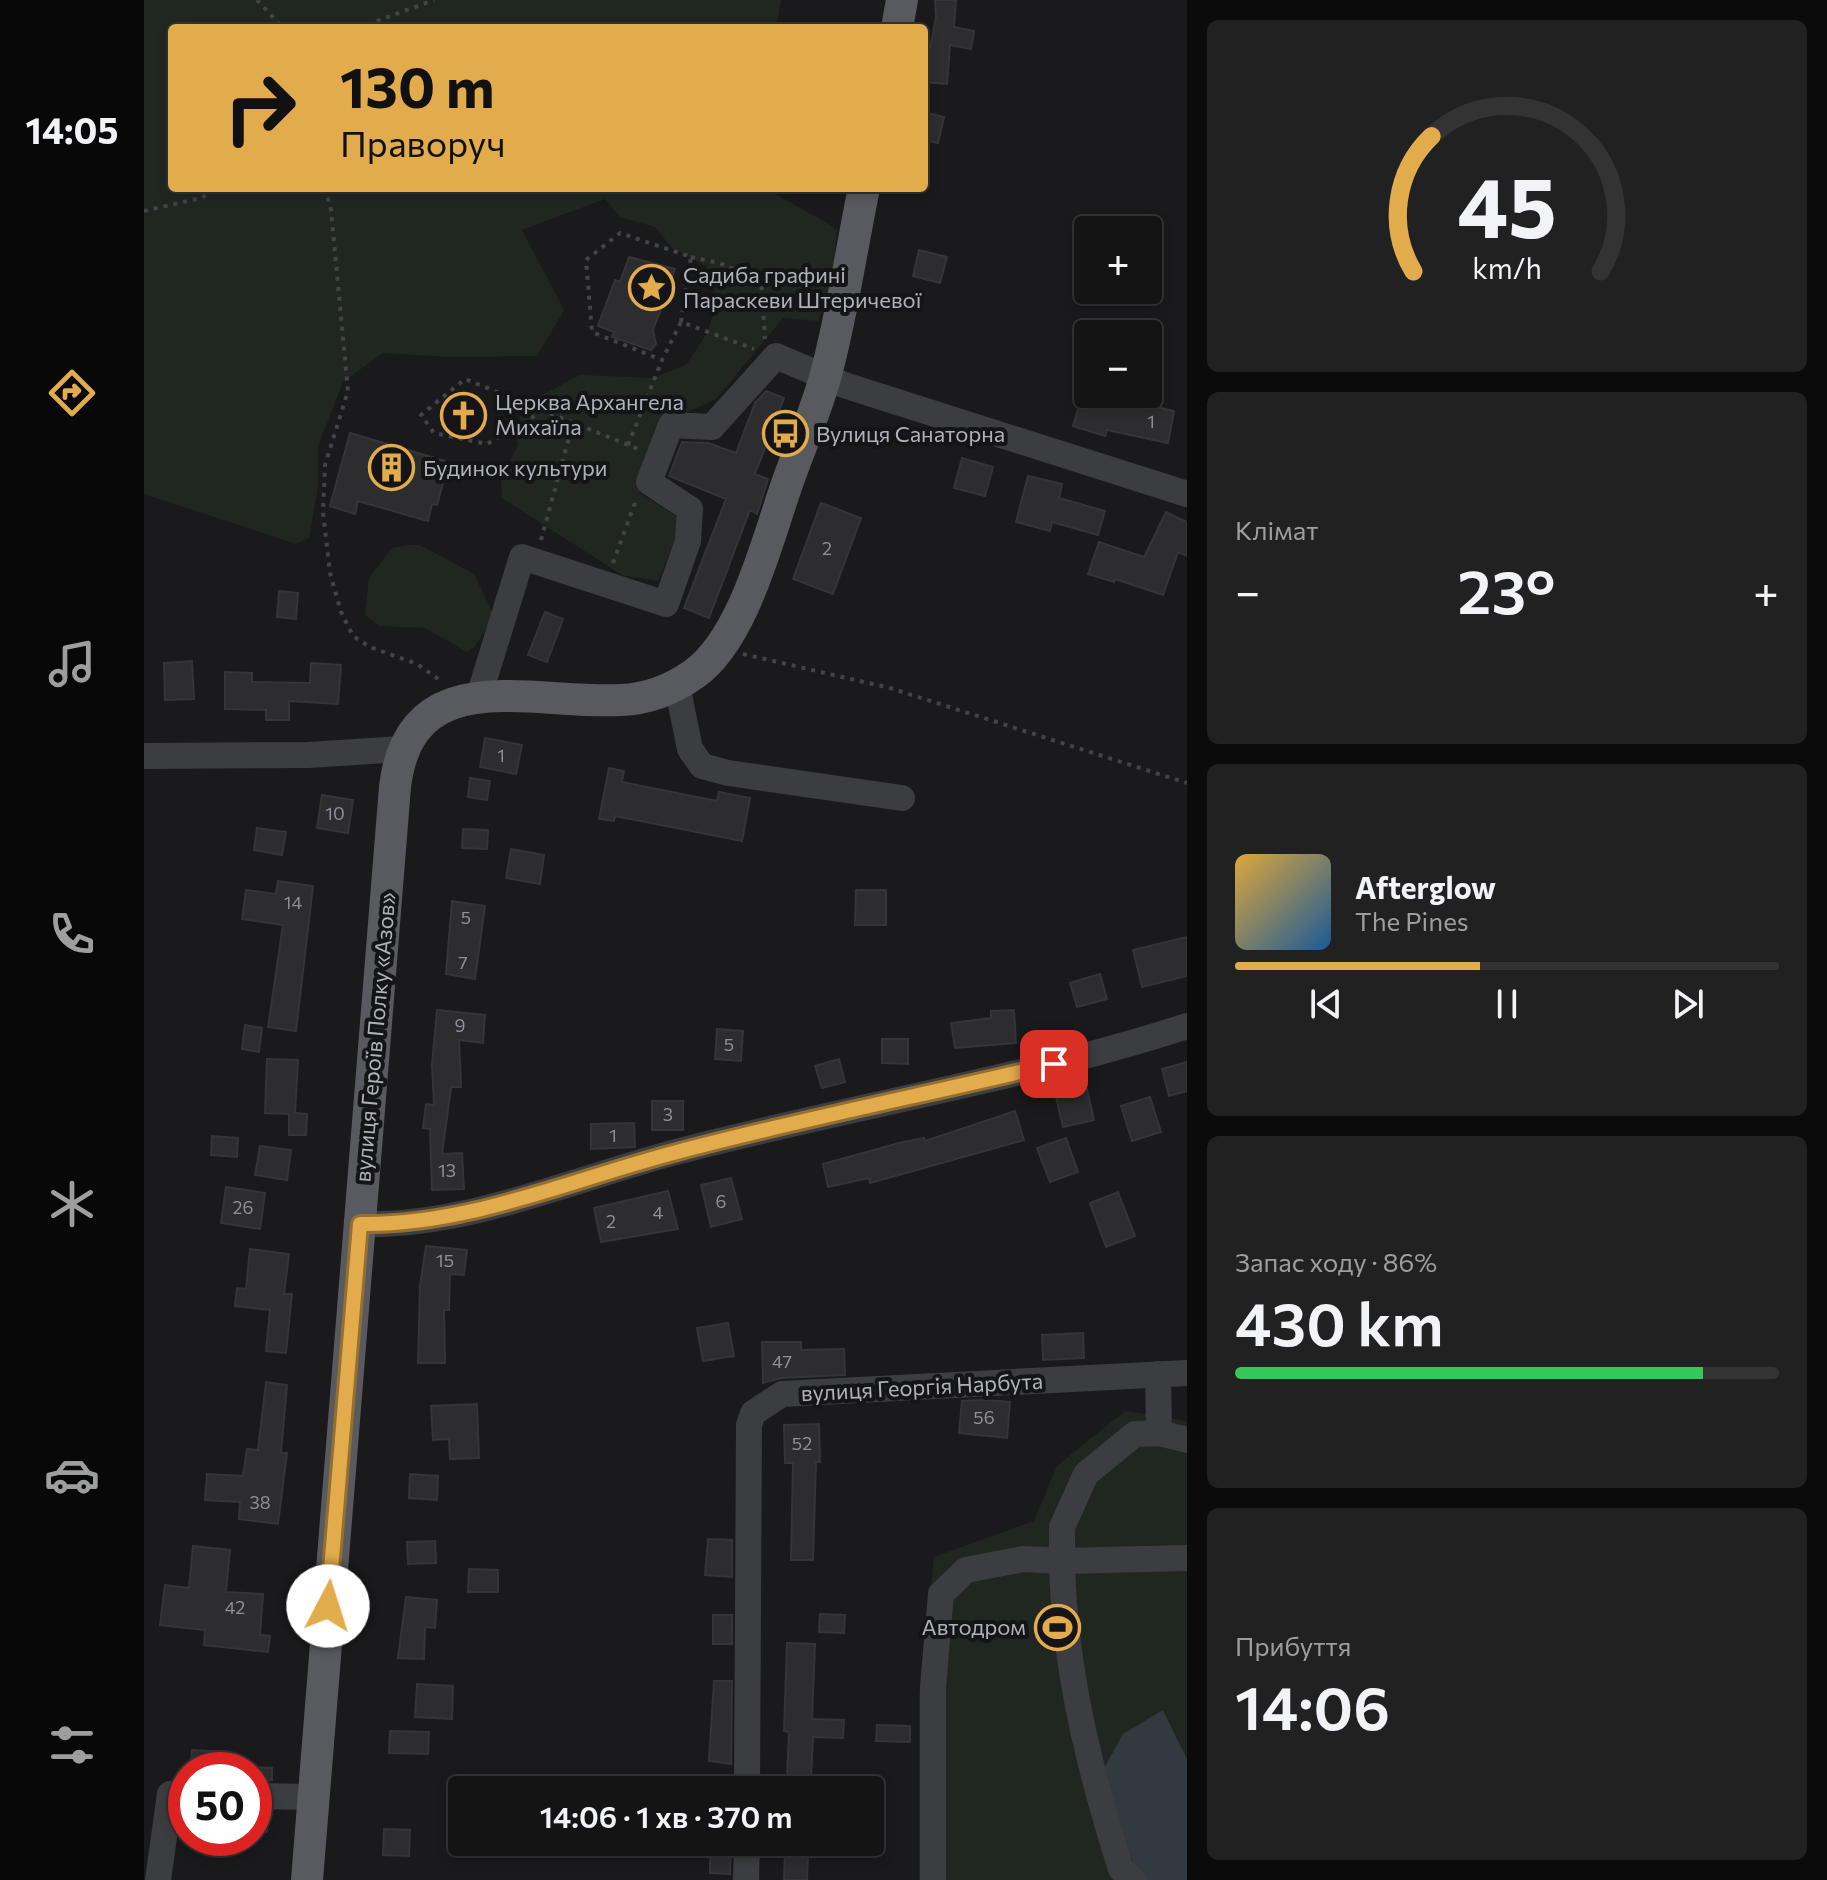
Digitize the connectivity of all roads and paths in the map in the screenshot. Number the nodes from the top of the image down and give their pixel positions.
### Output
1 (257, 0) edge
2 (434, 0) edge
3 (902, 0) edge
4 (279, 24) edge
5 (369, 24) edge
6 (898, 24) edge
7 (211, 192) edge
8 (326, 192) edge
9 (863, 192) edge
10 (144, 211) edge
11 (691, 257) junction
12 (681, 322) junction
13 (662, 360) junction
14 (825, 378) junction
15 (543, 411) junction
16 (573, 423) junction
17 (628, 445) junction
18 (654, 470) junction
19 (1187, 494) edge
20 (535, 561) junction
21 (606, 584) junction
22 (722, 646) junction
23 (677, 685) junction
24 (468, 698) junction
25 (402, 749) junction
26 (144, 756) edge
27 (1187, 783) edge
28 (902, 798) dead end
29 (1187, 1027) edge
30 (360, 1224) junction
31 (1187, 1373) edge
32 (1158, 1374) junction
33 (1159, 1433) junction
34 (1187, 1440) edge
35 (1187, 1558) edge
36 (1062, 1561) junction
37 (747, 1776) edge
38 (272, 1796) edge
39 (312, 1797) junction
40 (168, 1808) edge
41 (747, 1856) edge
42 (158, 1880) edge
43 (307, 1880) edge
44 (746, 1880) edge
45 (933, 1880) edge
46 (1133, 1880) edge

1 - 4 path
2 - 5 path
3 - 6 main road
7 - 10 path
8 - 24 path
9 - 14 main road
11 - 12 path
11 - 12 path
11 - 13 path
12 - 13 path
13 - 17 path
14 - 18 street
14 - 19 street
14 - 22 main road
15 - 15 path
15 - 16 path
16 - 17 path
16 - 20 path
17 - 18 path
18 - 21 path
18 - 21 street
20 - 21 street
20 - 24 street
22 - 23 main road
22 - 27 path
23 - 24 main road
23 - 28 street
24 - 25 main road, вулиця Героїв Полку «Азов»
25 - 26 street
25 - 30 main road, вулиця Героїв Полку «Азов»
29 - 30 street
30 - 39 main road, вулиця Героїв Полку «Азов»
31 - 32 street, вулиця Георгія Нарбута
32 - 33 street
32 - 37 street, вулиця Георгія Нарбута
33 - 34 street
33 - 36 street
35 - 36 street
36 - 45 street
36 - 46 street
38 - 39 street
39 - 43 main road, вулиця Героїв Полку «Азов»
40 - 42 street
41 - 44 street

